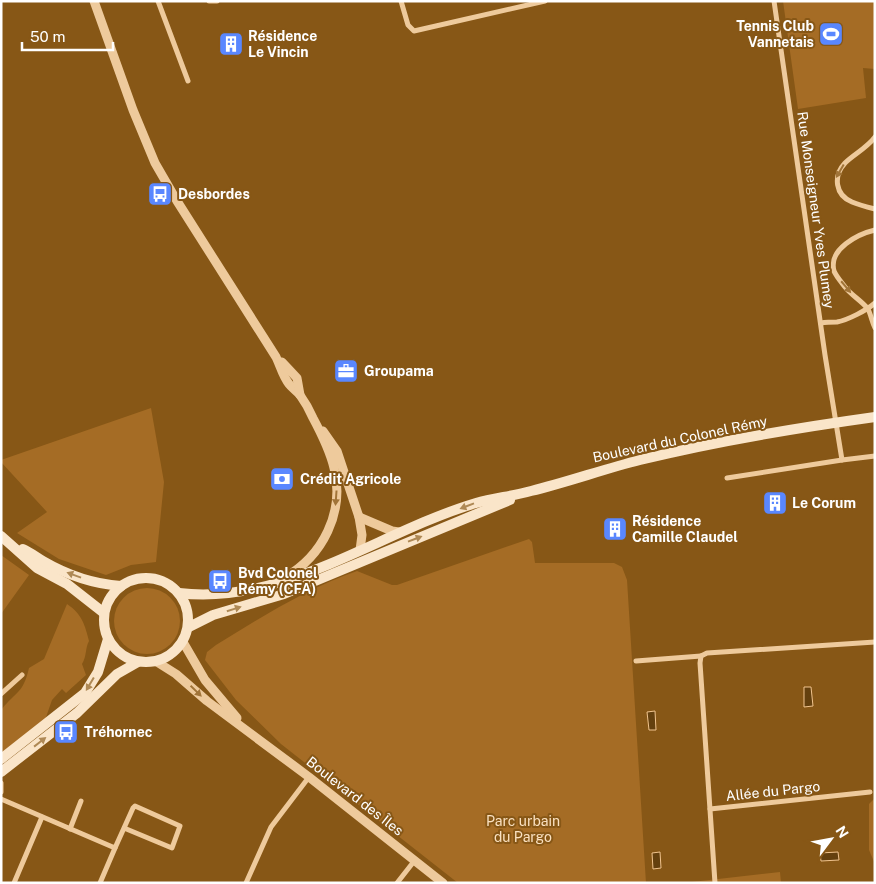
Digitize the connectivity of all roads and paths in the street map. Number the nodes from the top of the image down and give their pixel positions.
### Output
1 (94, 1) edge
2 (158, 1) edge
3 (209, 1) edge
4 (217, 1) edge
5 (400, 1) edge
6 (545, 1) edge
7 (774, 1) edge
8 (188, 81) dead end
9 (875, 138) edge
10 (875, 210) edge
11 (875, 230) edge
12 (875, 303) edge
13 (867, 309) junction
14 (821, 324) junction
15 (875, 328) edge
16 (875, 417) edge
17 (314, 419) junction
18 (836, 422) junction
19 (875, 456) edge
20 (842, 460) junction
21 (727, 478) dead end
22 (532, 491) junction
23 (359, 517) junction
24 (399, 532) junction
25 (1, 536) edge
26 (12, 544) junction
27 (360, 550) junction
28 (337, 571) junction
29 (121, 586) junction
30 (263, 587) junction
31 (179, 593) junction
32 (104, 613) junction
33 (189, 627) junction
34 (108, 639) junction
35 (183, 642) junction
36 (875, 642) edge
37 (701, 656) junction
38 (636, 661) dead end
39 (138, 662) junction
40 (157, 662) junction
41 (22, 676) dead end
42 (1, 694) edge
43 (248, 732) junction
44 (1, 760) edge
45 (1, 772) edge
46 (309, 777) junction
47 (1, 783) edge
48 (1, 792) edge
49 (870, 792) dead end
50 (1, 799) edge
51 (81, 801) dead end
52 (710, 809) junction
53 (42, 818) junction
54 (124, 828) junction
55 (70, 829) junction
56 (115, 848) junction
57 (414, 860) junction
58 (14, 883) edge
59 (100, 883) edge
60 (246, 883) edge
61 (397, 883) edge
62 (444, 883) edge
63 (715, 883) edge

1 - 17 street
2 - 8 street
3 - 4 street
5 - 6 street
7 - 14 street, Rue Monseigneur Yves Plumey
9 -> 10 street
11 -> 13 street
12 - 13 street
13 - 14 street
13 - 15 street
14 - 18 street, Rue Monseigneur Yves Plumey
16 - 18 main road, Boulevard du Colonel Rémy
17 - 23 street
17 -> 30 street
18 - 20 street
18 - 22 main road, Boulevard du Colonel Rémy
19 - 20 street
20 - 21 street
22 -> 24 main road, Boulevard du Colonel Rémy
28 -> 22 main road, Boulevard du Colonel Rémy
23 - 24 street
23 - 27 street
24 - 27 main road, Boulevard du Colonel Rémy
25 - 26 main road
29 -> 26 main road
26 - 32 main road
27 - 28 main road, Boulevard du Colonel Rémy
27 - 30 main road, Boulevard du Colonel Rémy
33 -> 28 main road, Boulevard du Colonel Rémy
29 - 31 main road
29 - 32 main road
30 - 31 main road, Boulevard du Colonel Rémy
31 - 33 main road
32 - 34 main road
33 - 35 main road
34 - 39 main road
34 -> 44 main road
35 - 40 main road
35 - 43 street, Boulevard des Îles
36 - 37 street
37 - 38 street
37 - 52 street, Allée du Pargo
39 - 40 main road
45 -> 39 main road
40 -> 43 street, Boulevard des Îles
41 - 42 street
43 - 46 street, Boulevard des Îles
46 - 57 street, Boulevard des Îles
46 - 60 street
47 - 48 street
49 - 52 street, Allée du Pargo
50 - 53 street
51 - 55 street
52 - 63 street
53 - 55 street
53 - 58 street
54 - 54 street
54 - 56 street
55 - 56 street
56 - 59 street
57 - 61 street
57 - 62 street, Boulevard des Îles

